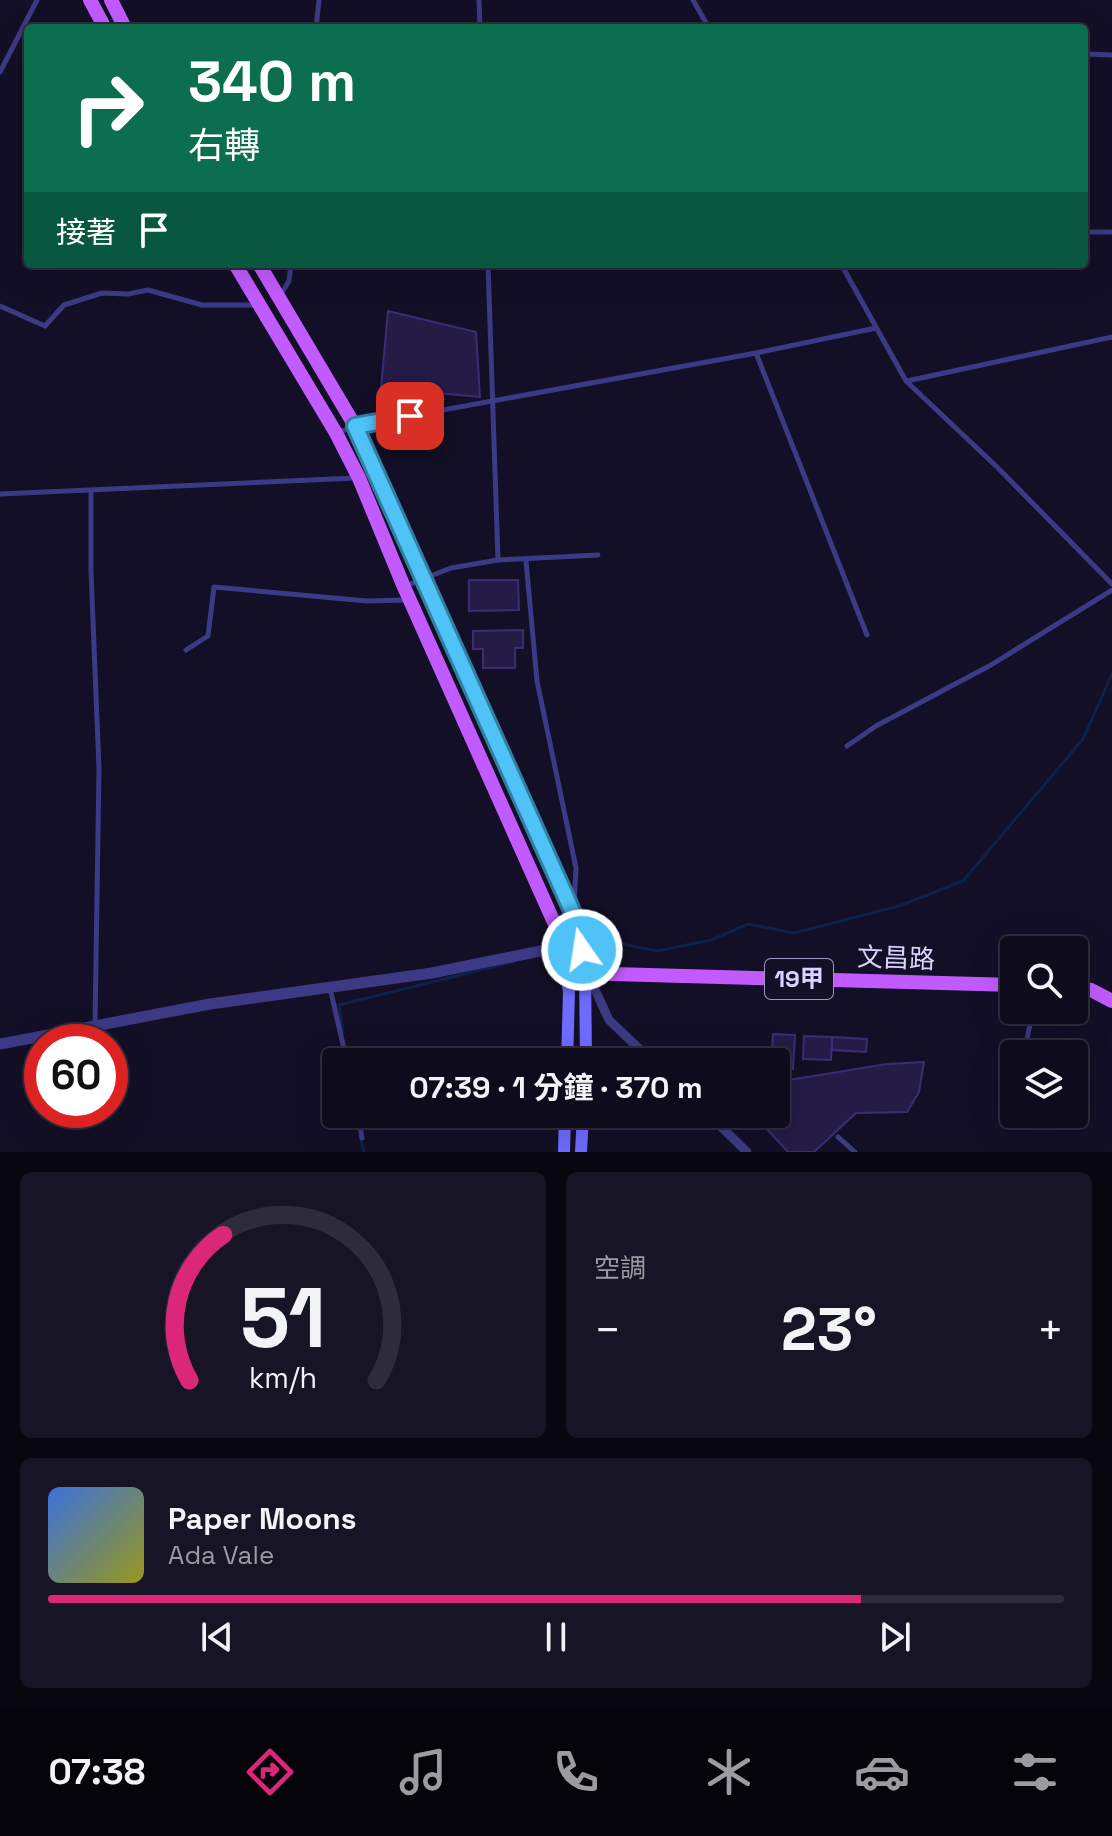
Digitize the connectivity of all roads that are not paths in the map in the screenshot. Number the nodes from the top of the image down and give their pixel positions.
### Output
1 (37, 0) edge
2 (90, 0) edge
3 (111, 0) edge
4 (319, 0) edge
5 (479, 0) edge
6 (693, 0) edge
7 (25, 24) edge
8 (103, 24) edge
9 (123, 24) edge
10 (316, 24) edge
11 (480, 24) edge
12 (707, 24) edge
13 (24, 25) edge
14 (1088, 54) edge
15 (1112, 55) edge
16 (0, 72) edge
17 (1088, 232) edge
18 (1112, 232) edge
19 (237, 268) edge
20 (261, 268) edge
21 (291, 268) edge
22 (488, 268) edge
23 (843, 268) edge
24 (279, 297) junction
25 (260, 305) junction
26 (0, 306) edge
27 (876, 328) junction
28 (1112, 337) edge
29 (756, 353) junction
30 (906, 381) junction
31 (493, 401) junction
32 (355, 426) junction
33 (336, 433) junction
34 (359, 478) junction
35 (91, 491) junction
36 (0, 494) edge
37 (598, 555) dead end
38 (498, 560) junction
39 (526, 561) junction
40 (423, 579) junction
41 (1112, 587) edge
42 (407, 593) junction
43 (867, 635) dead end
44 (186, 650) dead end
45 (847, 746) dead end
46 (573, 913) junction
47 (563, 951) junction
48 (585, 969) junction
49 (1000, 985) edge
50 (330, 987) junction
51 (1088, 989) edge
52 (1112, 1001) edge
53 (95, 1024) joint
54 (24, 1039) edge
55 (0, 1044) edge
56 (344, 1048) edge
57 (567, 1048) edge
58 (586, 1048) edge
59 (638, 1048) edge
60 (360, 1128) edge
61 (565, 1128) edge
62 (582, 1128) edge
63 (722, 1128) edge
64 (838, 1137) dead end
65 (362, 1138) dead end
66 (564, 1152) edge
67 (581, 1152) edge
68 (747, 1152) edge
69 (855, 1152) edge

1 - 7 lane
2 - 8 main road
3 - 9 main road
4 - 10 lane
5 - 11 lane
6 - 12 lane
13 - 16 lane
14 - 15 lane
17 - 18 lane
19 - 25 main road
20 - 24 main road
21 - 24 lane
22 - 31 lane
23 - 27 lane
24 - 32 main road
25 - 26 lane
25 - 33 main road
27 - 29 lane
27 - 30 lane
28 - 30 lane
29 - 31 lane
29 - 43 lane
30 - 41 lane
31 - 32 lane
31 - 38 lane
32 - 33 lane
32 - 40 main road
33 - 34 main road
34 - 35 lane
34 - 42 main road
35 - 36 lane
35 - 53 lane
37 - 39 lane
38 - 39 lane
38 - 40 lane
39 - 46 lane
40 - 42 lane
40 - 46 main road
41 - 45 lane
42 - 44 lane
42 - 47 main road
46 - 48 main road
47 - 48 main road
47 - 50 street
47 - 57 main road
48 - 49 main road, 文昌路 / 19甲
48 - 58 main road
48 - 59 street
50 - 53 street
50 - 56 lane
51 - 52 main road
54 - 55 street
60 - 65 lane
61 - 66 main road
62 - 67 main road
63 - 68 street
64 - 69 lane

